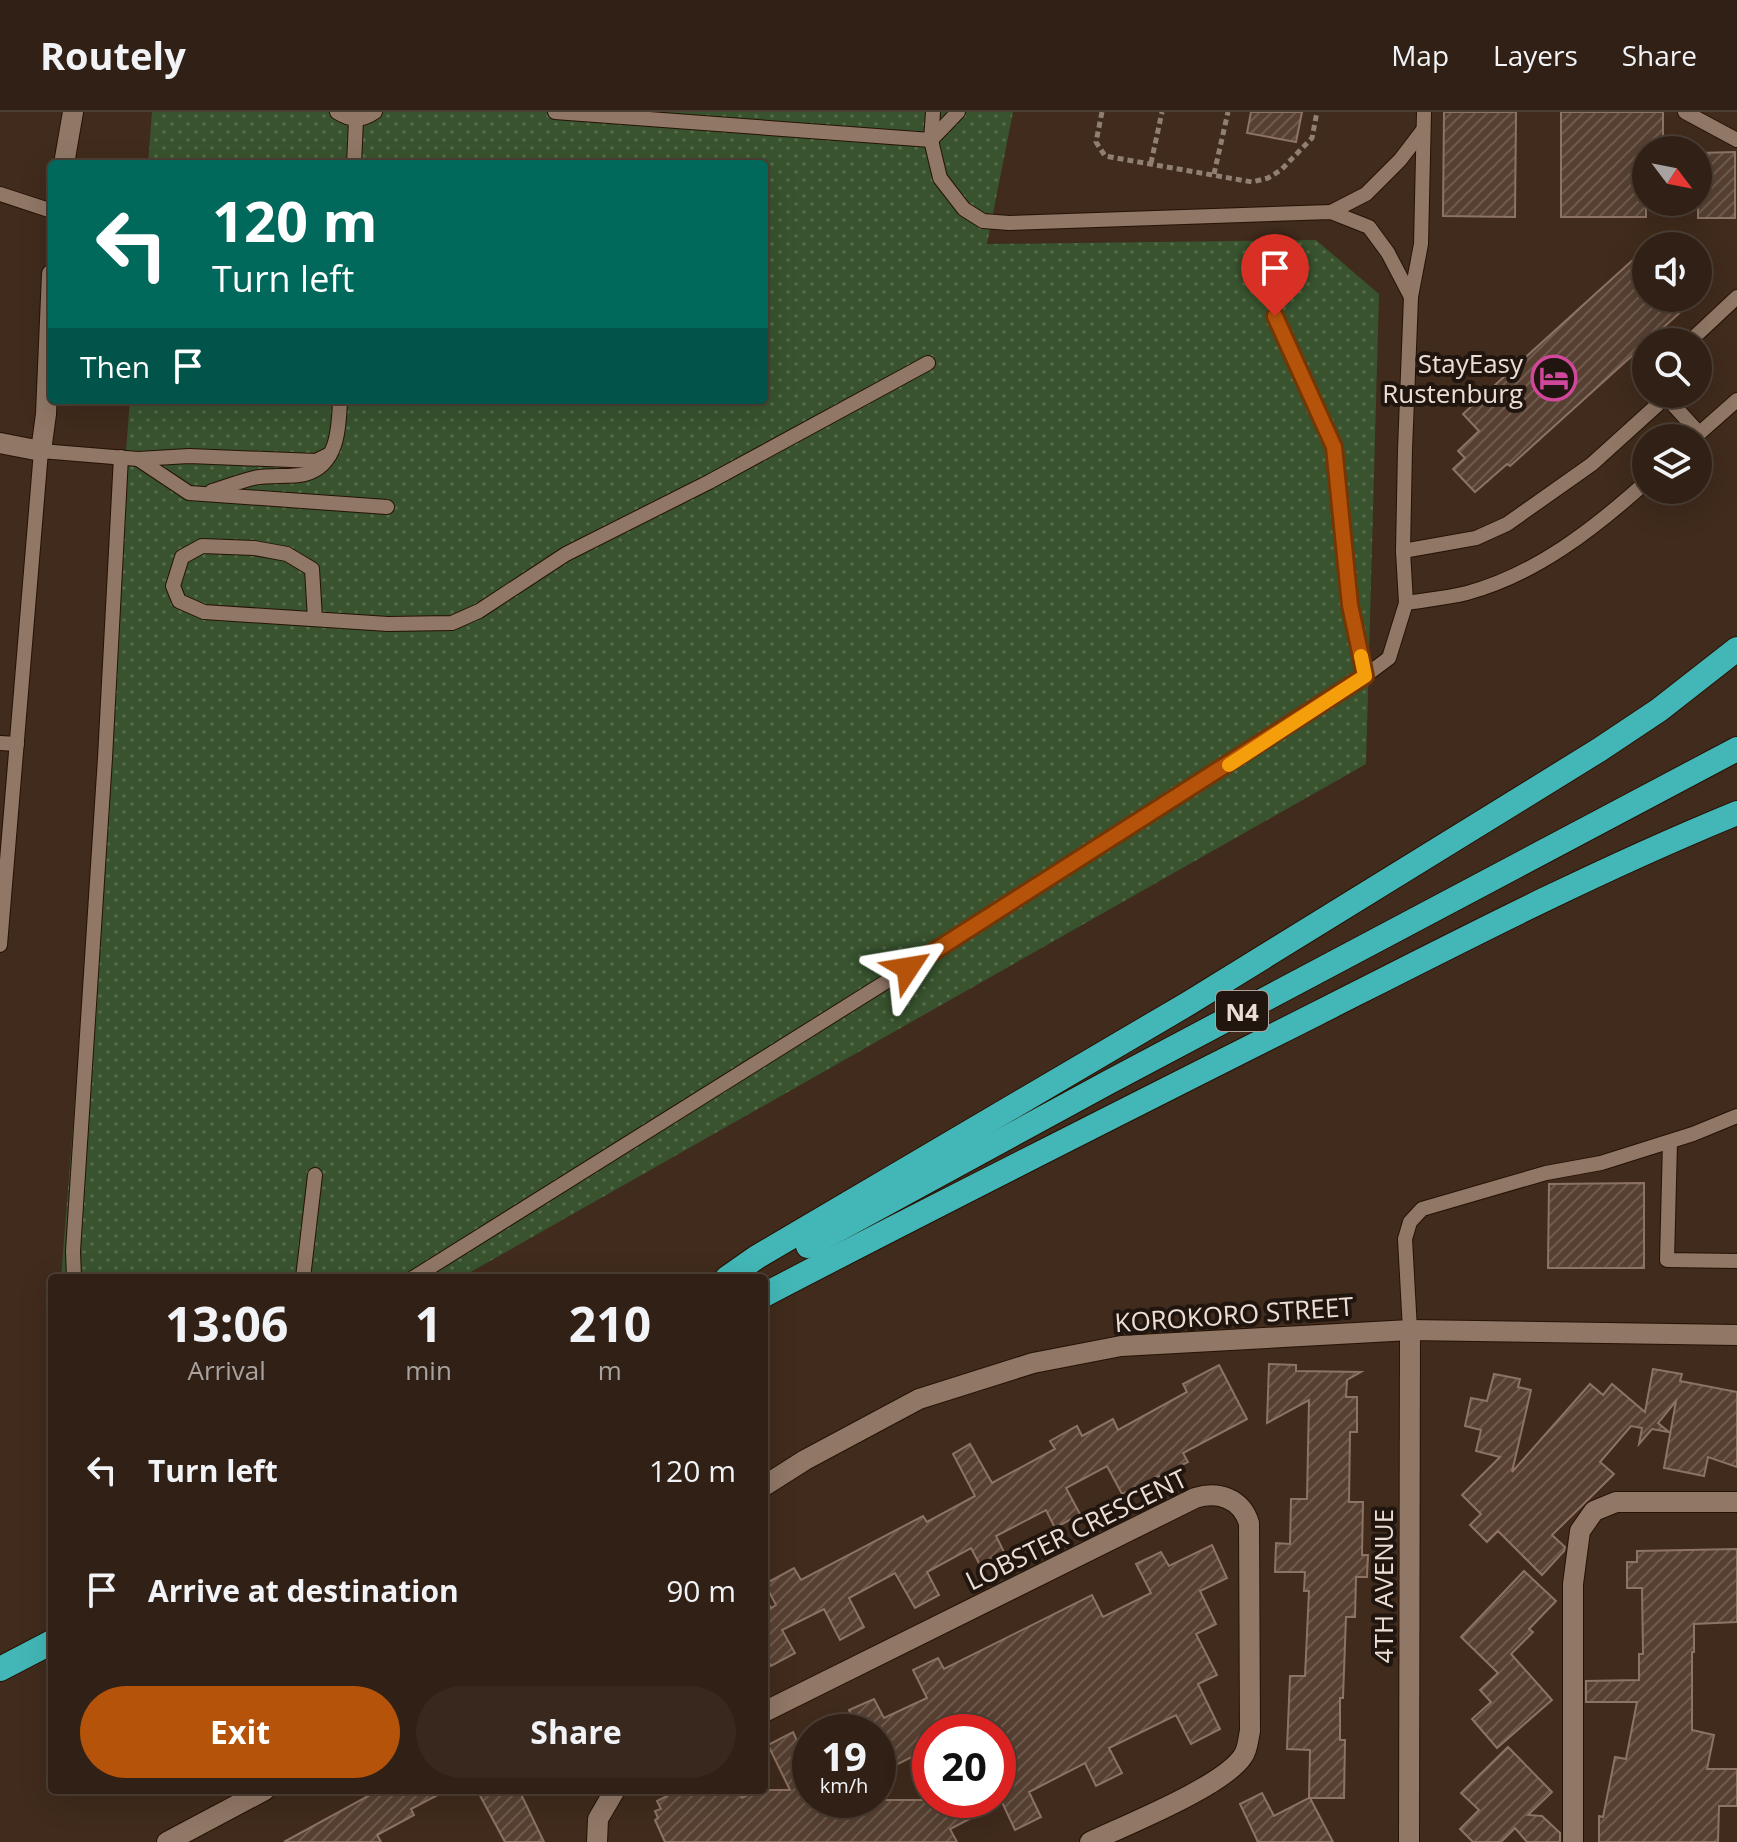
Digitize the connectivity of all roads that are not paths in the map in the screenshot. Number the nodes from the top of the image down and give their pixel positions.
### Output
1 (73, 112) edge
2 (337, 112) edge
3 (375, 112) edge
4 (555, 112) edge
5 (933, 112) edge
6 (958, 112) edge
7 (1424, 112) edge
8 (1685, 112) edge
9 (356, 120) junction
10 (1423, 130) junction
11 (931, 140) junction
12 (1737, 140) edge
13 (65, 160) edge
14 (354, 160) edge
15 (0, 194) edge
16 (48, 210) edge
17 (1331, 212) junction
18 (1411, 297) junction
19 (1737, 297) edge
20 (1275, 316) dead end
21 (1704, 328) edge
22 (928, 363) dead end
23 (48, 367) edge
24 (1737, 400) edge
25 (340, 404) edge
26 (1651, 408) edge
27 (1675, 408) edge
28 (1688, 424) edge
29 (1710, 424) edge
30 (0, 443) edge
31 (41, 451) junction
32 (330, 454) junction
33 (121, 457) junction
34 (138, 459) junction
35 (203, 494) junction
36 (1632, 495) edge
37 (387, 507) dead end
38 (1403, 551) junction
39 (1406, 603) junction
40 (315, 619) junction
41 (1737, 649) edge
42 (1365, 676) junction
43 (0, 743) edge
44 (17, 744) junction
45 (1737, 749) edge
46 (1737, 813) edge
47 (0, 945) edge
48 (1737, 1116) edge
49 (1670, 1142) junction
50 (315, 1175) dead end
51 (1737, 1261) edge
52 (74, 1274) edge
53 (303, 1274) edge
54 (419, 1274) edge
55 (733, 1274) edge
56 (756, 1274) edge
57 (768, 1293) edge
58 (1410, 1330) junction
59 (1737, 1335) edge
60 (768, 1483) edge
61 (1737, 1502) edge
62 (48, 1644) edge
63 (0, 1669) edge
64 (768, 1710) edge
65 (257, 1794) edge
66 (613, 1794) edge
67 (167, 1842) edge
68 (597, 1842) edge
69 (1090, 1842) edge
70 (1409, 1842) edge
71 (1573, 1842) edge

1 - 13 street
2 - 9 lane
3 - 9 lane
4 - 11 lane
5 - 11 lane
6 - 11 lane
7 - 10 lane
8 - 12 lane
9 - 14 lane
10 - 17 lane
10 - 18 lane
11 - 17 lane
15 - 16 lane
17 - 18 lane
18 - 38 lane
19 - 21 lane
20 - 42 lane
22 - 40 lane
23 - 31 street
24 - 29 lane
25 - 32 lane
26 - 38 lane
27 - 28 lane
30 - 31 street
31 - 33 lane
31 - 44 lane
32 - 34 lane
32 - 35 lane
33 - 34 lane
33 - 52 lane
34 - 35 lane
35 - 37 lane
36 - 39 lane
38 - 39 lane
39 - 42 lane
40 - 40 lane
41 - 55 highway
42 - 54 lane
43 - 44 lane
44 - 47 lane
45 - 56 highway, N4
46 - 57 highway
48 - 49 lane
49 - 51 lane
49 - 58 lane
50 - 53 lane
58 - 59 street, KOROKORO STREET
58 - 60 street, KOROKORO STREET
58 - 70 street, 4TH AVENUE
61 - 71 street
62 - 63 highway
64 - 69 street, LOBSTER CRESCENT
65 - 67 street
66 - 68 street

